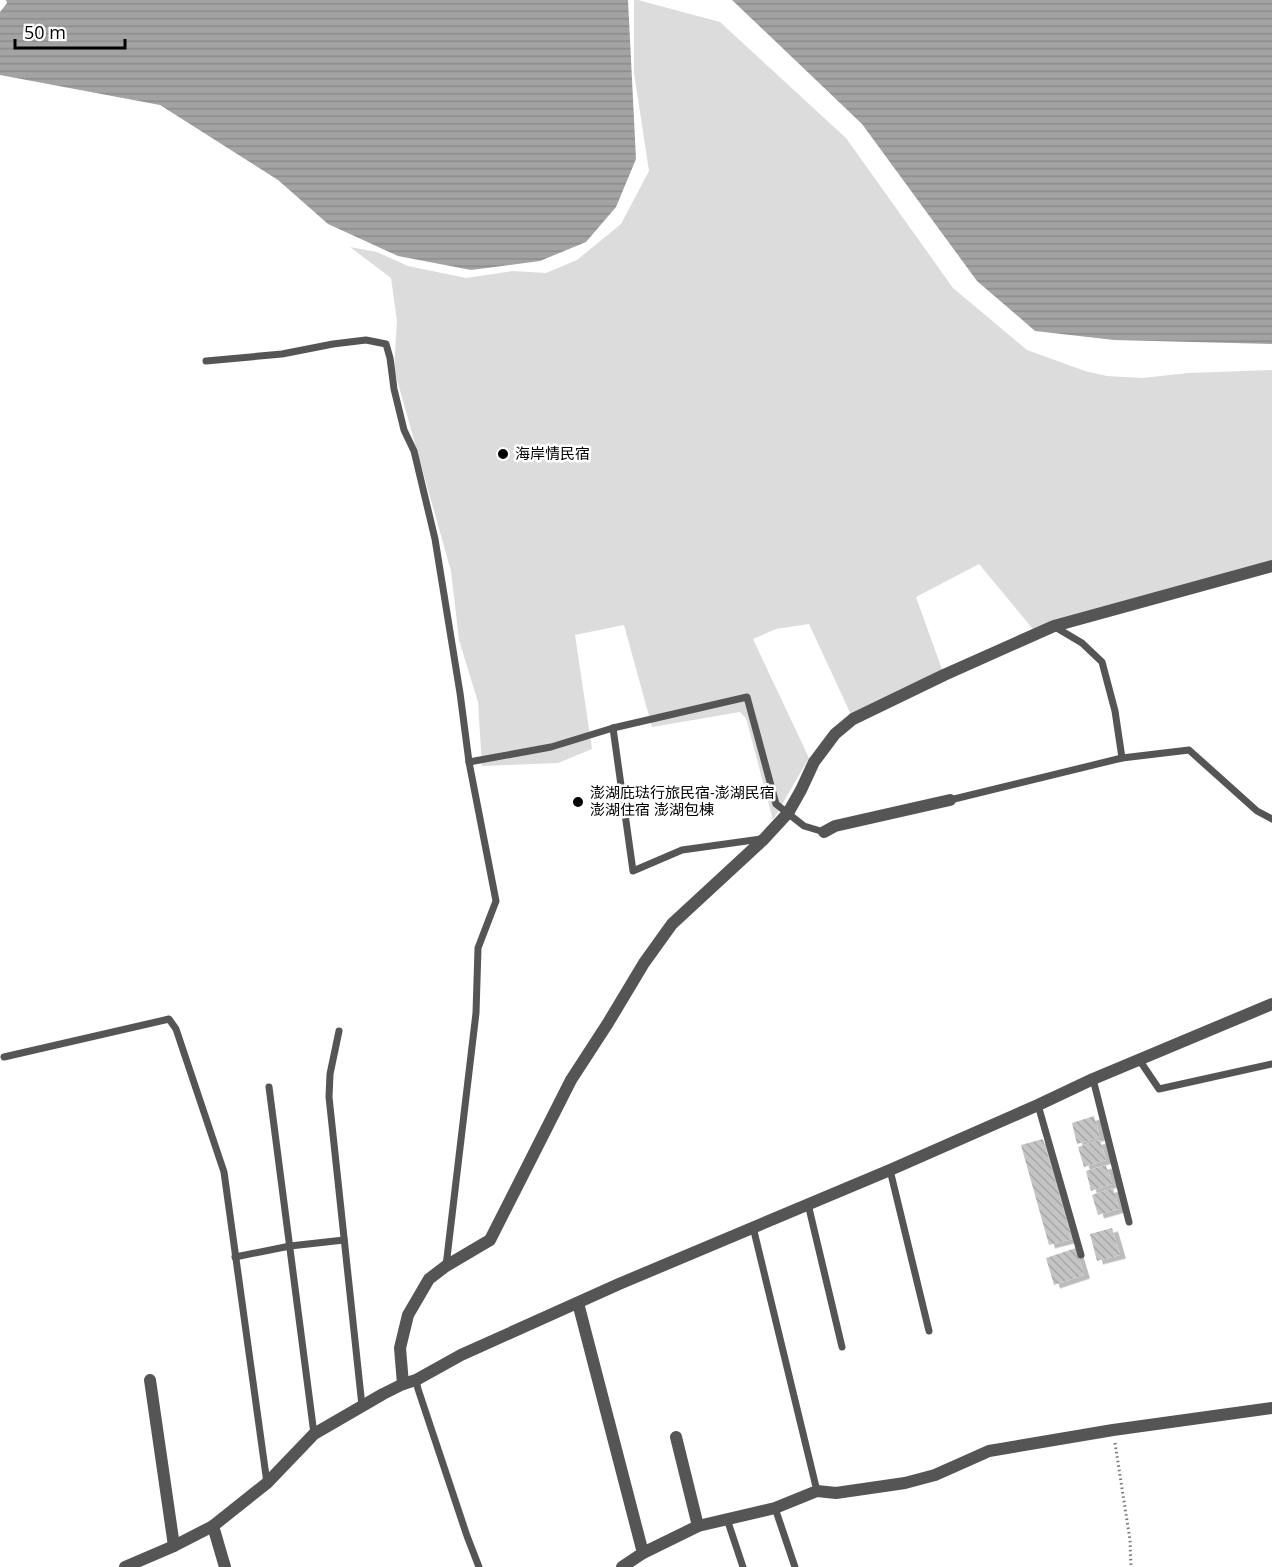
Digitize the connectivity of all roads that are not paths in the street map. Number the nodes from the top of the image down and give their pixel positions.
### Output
1 (206, 361) dead end
2 (1272, 566) edge
3 (1054, 626) junction
4 (613, 728) junction
5 (1122, 758) junction
6 (469, 762) junction
7 (950, 800) joint
8 (788, 813) junction
9 (1272, 819) edge
10 (824, 832) joint
11 (764, 839) junction
12 (1272, 1004) edge
13 (339, 1031) dead end
14 (4, 1057) dead end
15 (1140, 1060) junction
16 (1272, 1064) edge
17 (1093, 1079) junction
18 (269, 1087) dead end
19 (1038, 1105) junction
20 (890, 1170) junction
21 (808, 1204) junction
22 (1129, 1222) dead end
23 (753, 1227) junction
24 (344, 1240) junction
25 (290, 1246) junction
26 (1081, 1255) dead end
27 (235, 1257) junction
28 (446, 1266) junction
29 (578, 1303) junction
30 (929, 1331) dead end
31 (842, 1347) dead end
32 (150, 1380) dead end
33 (416, 1380) junction
34 (403, 1384) junction
35 (362, 1406) junction
36 (1272, 1408) edge
37 (315, 1434) junction
38 (676, 1437) dead end
39 (267, 1483) junction
40 (817, 1491) junction
41 (775, 1508) junction
42 (727, 1519) junction
43 (213, 1526) junction
44 (698, 1526) junction
45 (174, 1546) junction
46 (643, 1552) junction
47 (125, 1567) edge
48 (225, 1567) edge
49 (479, 1567) edge
50 (622, 1567) edge
51 (743, 1567) edge
52 (795, 1567) edge

1 - 6 lane
2 - 3 street
3 - 5 lane
3 - 8 street
4 - 6 lane
4 - 8 lane
4 - 11 lane
5 - 7 lane
5 - 9 lane
6 - 28 lane
7 - 10 street
8 - 10 lane
8 - 11 street
11 - 28 street
12 - 15 street
13 - 24 lane
14 - 27 lane
15 - 16 lane
15 - 17 street
17 - 19 street
17 - 22 lane
18 - 25 lane
19 - 20 street
19 - 26 lane
20 - 21 street
20 - 30 lane
21 - 23 street
21 - 31 lane
23 - 29 street
23 - 40 lane
24 - 25 lane
24 - 35 lane
25 - 27 lane
25 - 37 lane
27 - 39 lane
28 - 34 street
29 - 33 street
29 - 46 street
32 - 45 street
33 - 34 street
33 - 49 lane
34 - 35 street
35 - 37 street
36 - 40 street
37 - 39 street
38 - 44 street
39 - 43 street
40 - 41 street
41 - 42 street
41 - 52 lane
42 - 44 street
42 - 51 lane
43 - 45 street
43 - 48 street
44 - 46 street
45 - 47 street
46 - 50 street

